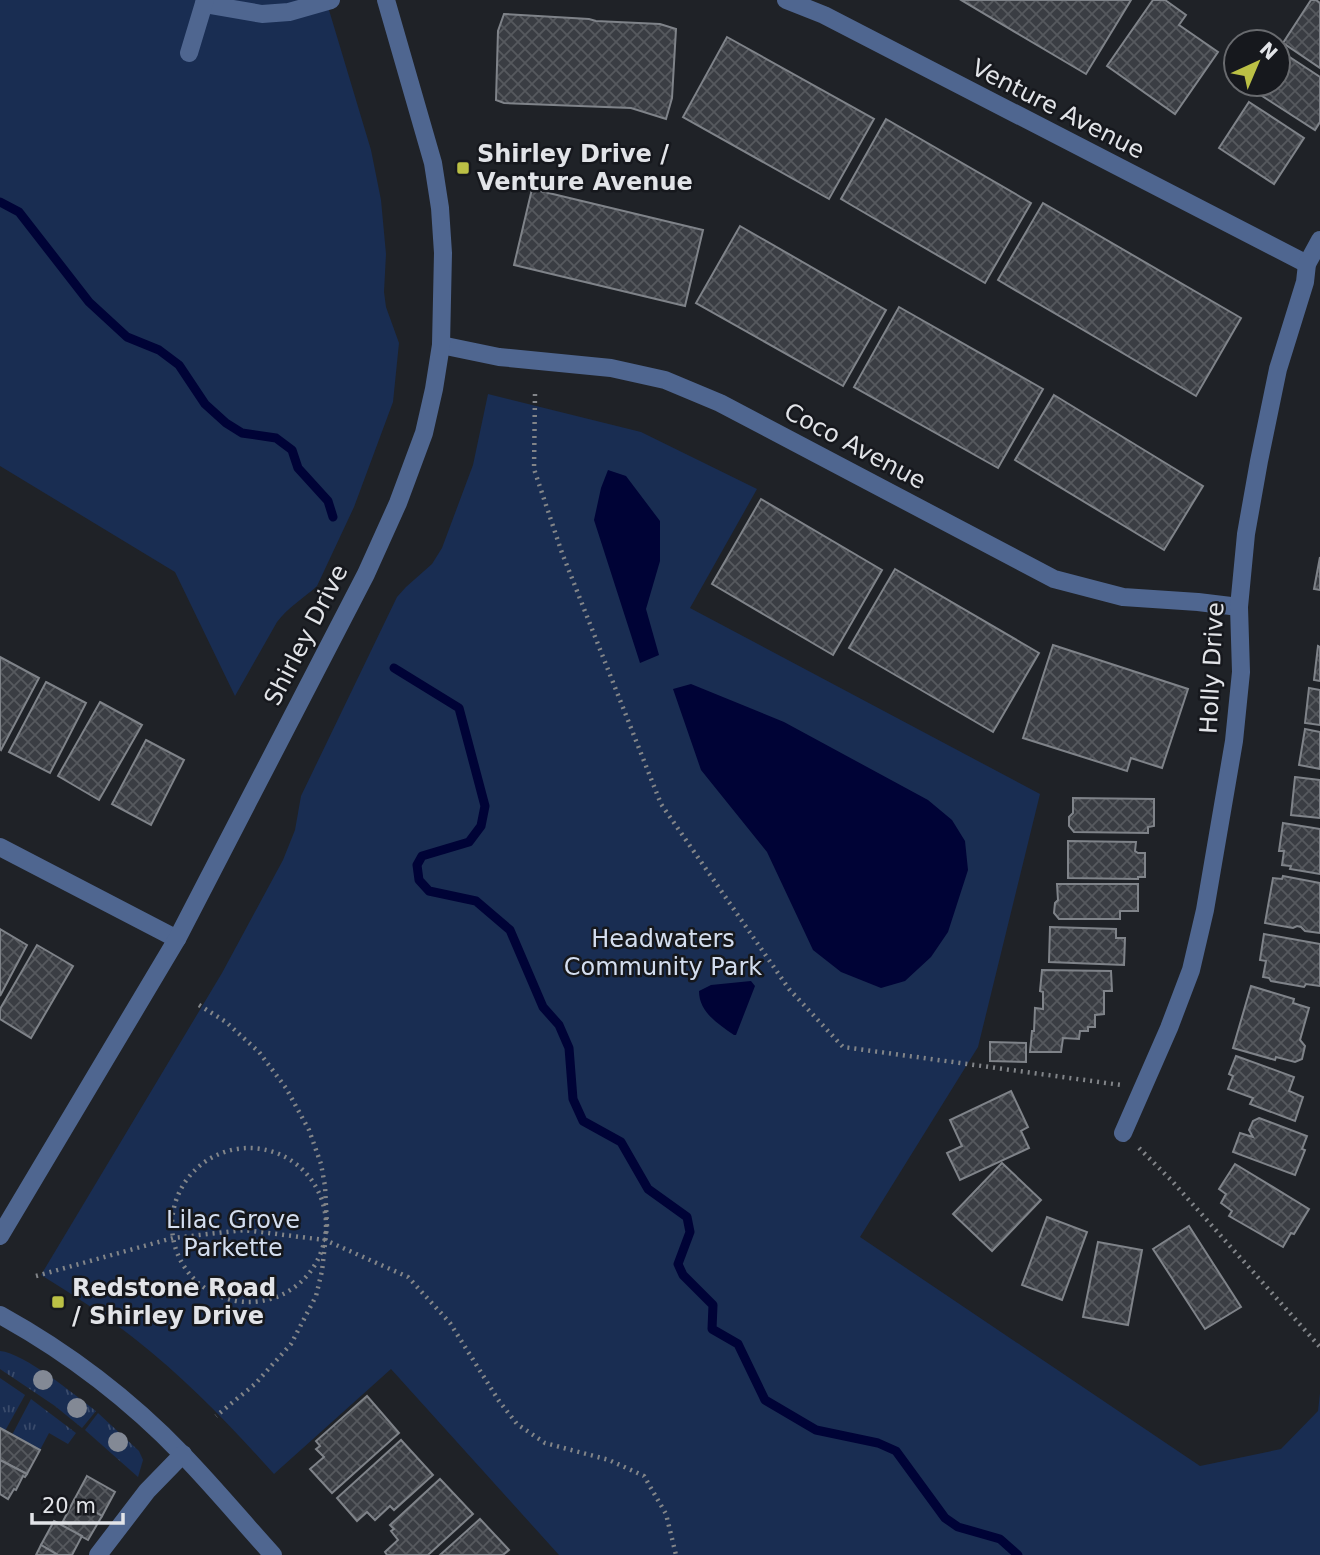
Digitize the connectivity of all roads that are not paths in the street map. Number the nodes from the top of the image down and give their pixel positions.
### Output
1 (331, 0) edge
2 (386, 0) edge
3 (786, 0) edge
4 (204, 2) edge
5 (189, 53) dead end
6 (1320, 240) edge
7 (1307, 264) junction
8 (441, 345) junction
9 (1239, 607) junction
10 (0, 846) edge
11 (177, 939) junction
12 (1123, 1133) road end
13 (0, 1236) edge
14 (0, 1315) edge
15 (183, 1454) junction
16 (98, 1555) edge
17 (273, 1555) edge

1 - 4 street
2 - 8 street, Shirley Drive
3 - 7 street, Venture Avenue
4 - 5 street
6 - 7 street, Holly Drive
7 - 9 street, Holly Drive
8 - 9 street, Coco Avenue
8 - 11 street, Shirley Drive
9 - 12 street, Holly Drive
10 - 11 street
11 - 13 street, Shirley Drive
14 - 15 street
15 - 16 street
15 - 17 street

